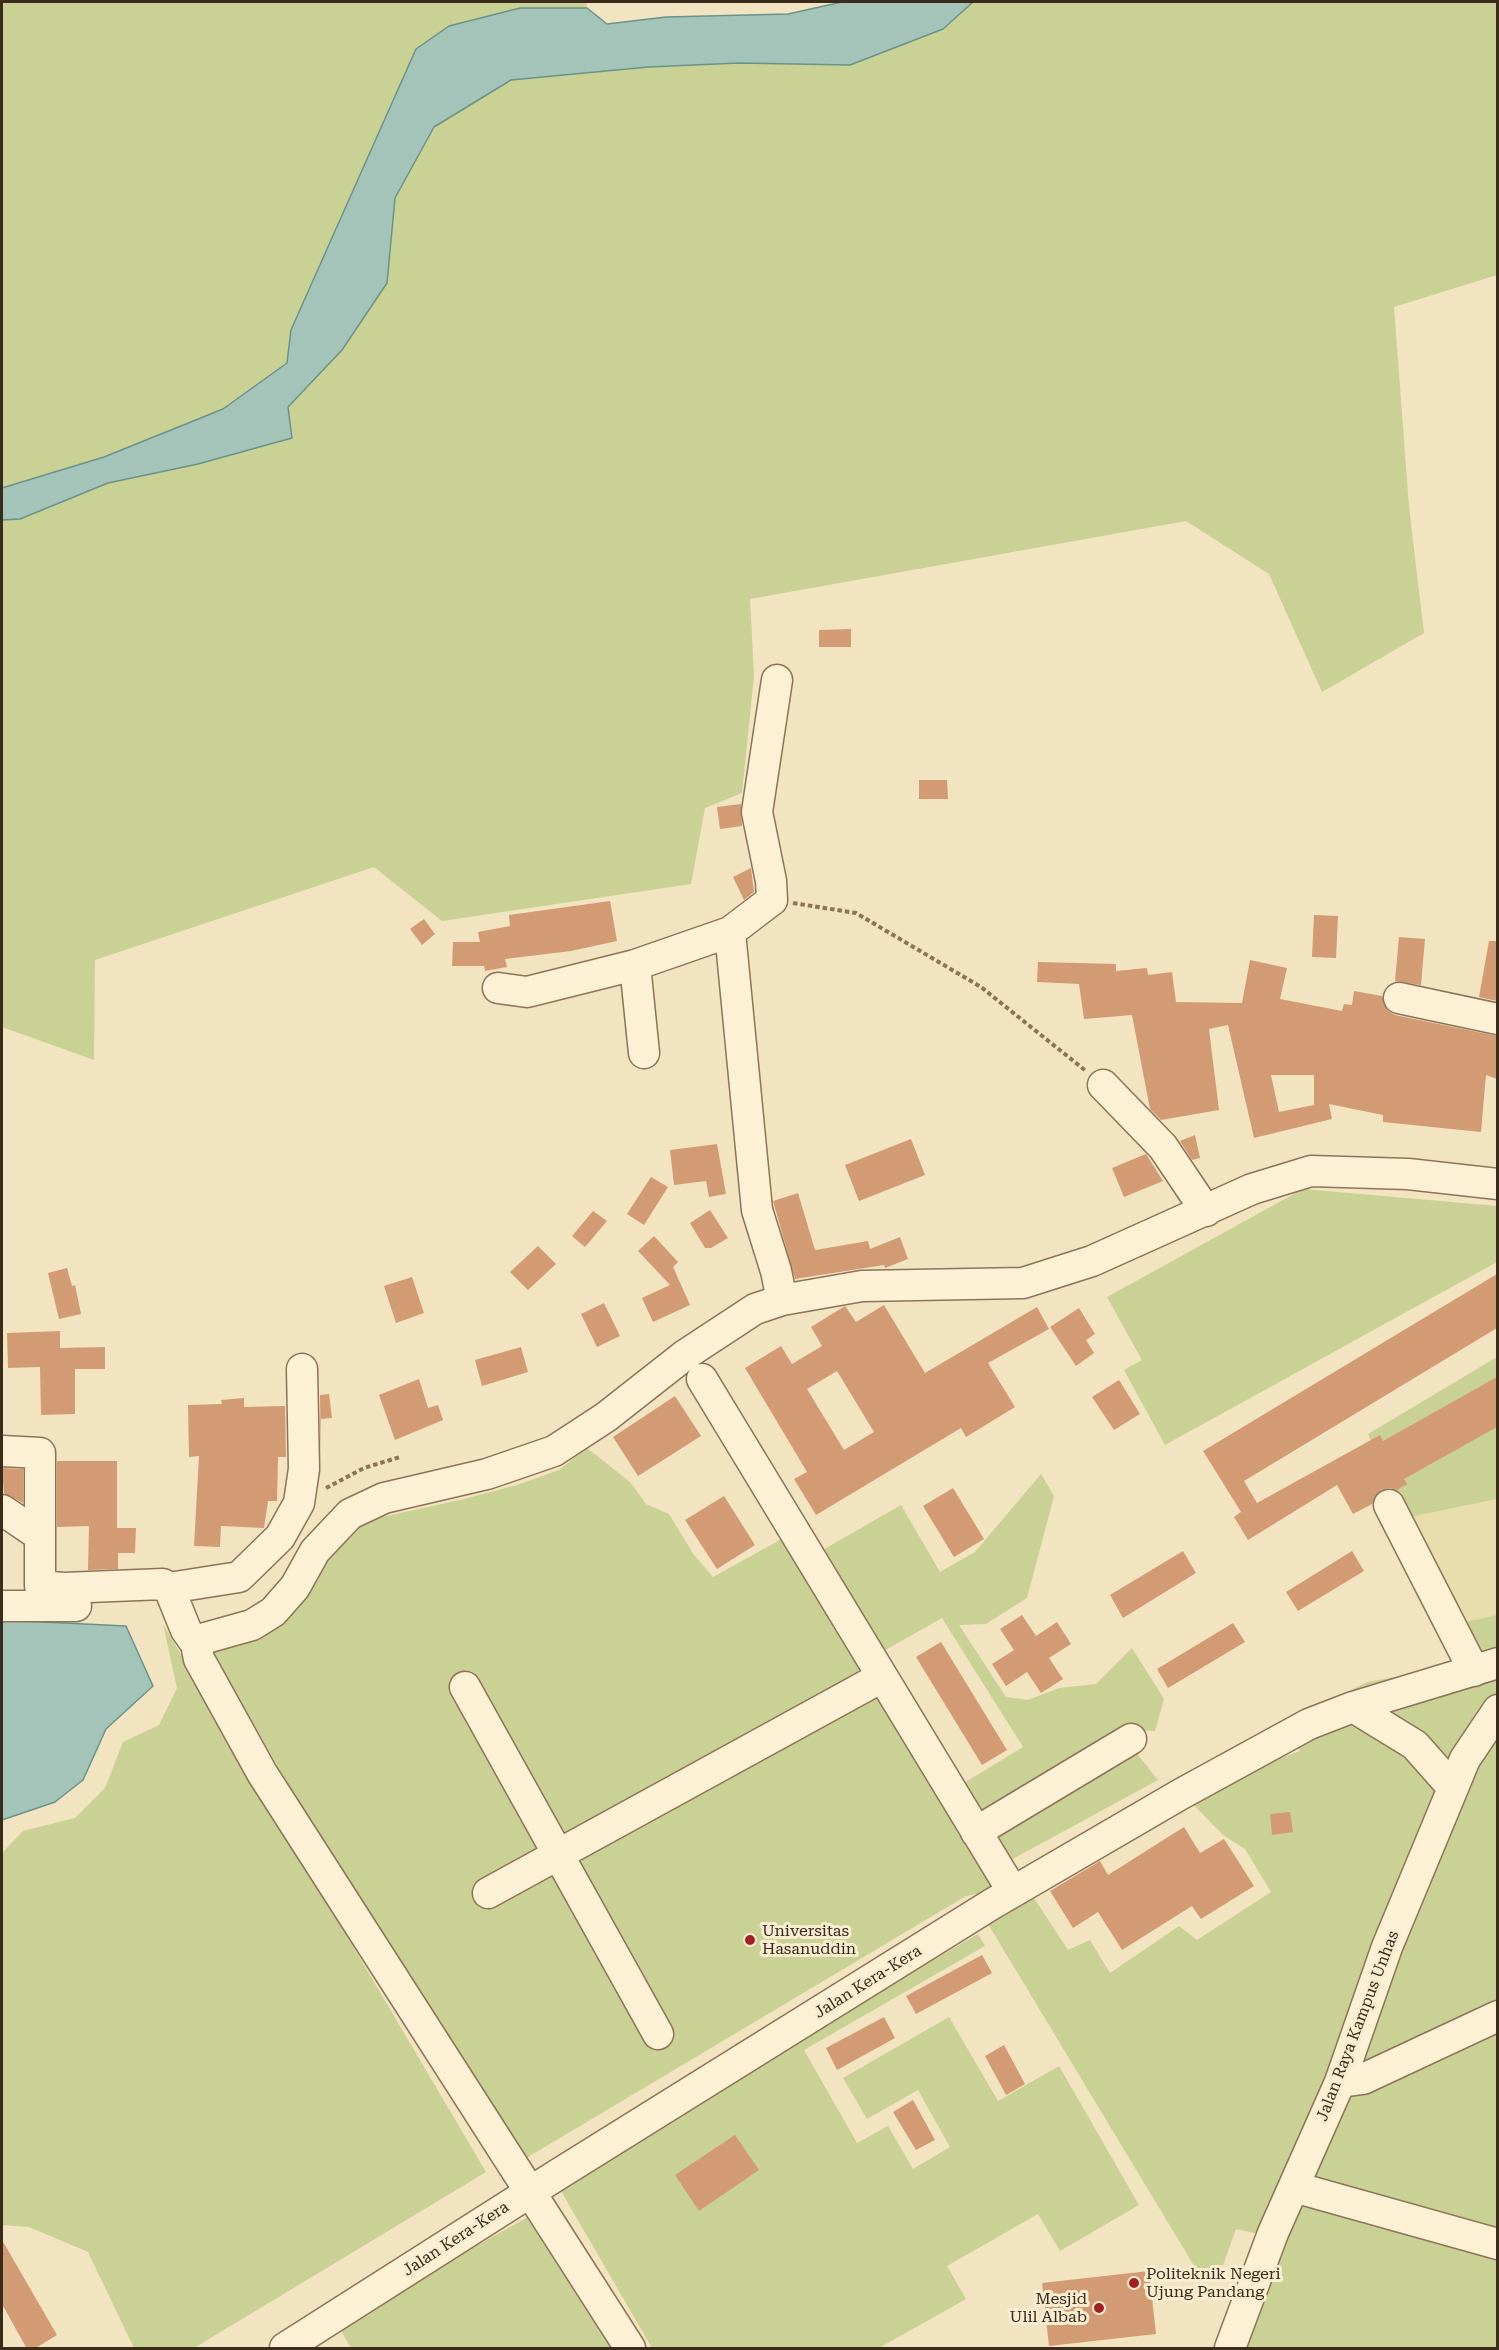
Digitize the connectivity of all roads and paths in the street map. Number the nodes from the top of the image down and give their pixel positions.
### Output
1 (777, 680) dead end
2 (772, 900) junction
3 (730, 932) junction
4 (635, 964) junction
5 (498, 988) dead end
6 (1399, 998) dead end
7 (1497, 1019) edge
8 (644, 1053) dead end
9 (1103, 1085) joint
10 (1497, 1184) edge
11 (1195, 1196) junction
12 (779, 1286) junction
13 (302, 1369) dead end
14 (702, 1380) dead end
15 (2, 1451) edge
16 (400, 1456) dead end
17 (299, 1503) junction
18 (1389, 1505) dead end
19 (2, 1510) edge
20 (39, 1535) junction
21 (2, 1605) edge
22 (181, 1617) junction
23 (1486, 1667) edge
24 (882, 1677) junction
25 (465, 1687) dead end
26 (1353, 1707) junction
27 (1497, 1710) edge
28 (1131, 1738) dead end
29 (1453, 1788) junction
30 (976, 1832) junction
31 (558, 1855) junction
32 (1013, 1892) junction
33 (488, 1893) dead end
34 (1497, 2016) edge
35 (658, 2034) dead end
36 (1340, 2082) junction
37 (1294, 2187) junction
38 (529, 2193) junction
39 (1497, 2244) edge
40 (285, 2349) edge
41 (630, 2349) edge
42 (1230, 2349) edge

1 - 2 street
2 - 3 street
2 - 9 path
3 - 4 street
3 - 12 street
4 - 5 street
4 - 8 street
6 - 7 street
9 - 11 street
10 - 11 street
11 - 12 street
12 - 22 street
13 - 17 street
14 - 24 street
15 - 20 street
16 - 17 path
17 - 22 street
18 - 23 street
19 - 20 street
20 - 22 street
21 - 22 street
22 - 38 street
23 - 26 street, Jalan Kera-Kera
24 - 30 street
24 - 31 street
25 - 31 street
26 - 29 street
26 - 32 street, Jalan Kera-Kera
27 - 29 street, Jalan Raya Kampus Unhas
28 - 30 street
29 - 36 street, Jalan Raya Kampus Unhas
30 - 32 street
31 - 33 street
31 - 35 street
32 - 38 street, Jalan Kera-Kera
34 - 36 street
36 - 37 street, Jalan Raya Kampus Unhas
37 - 39 street
37 - 42 street, Jalan Raya Kampus Unhas
38 - 40 street, Jalan Kera-Kera
38 - 41 street

